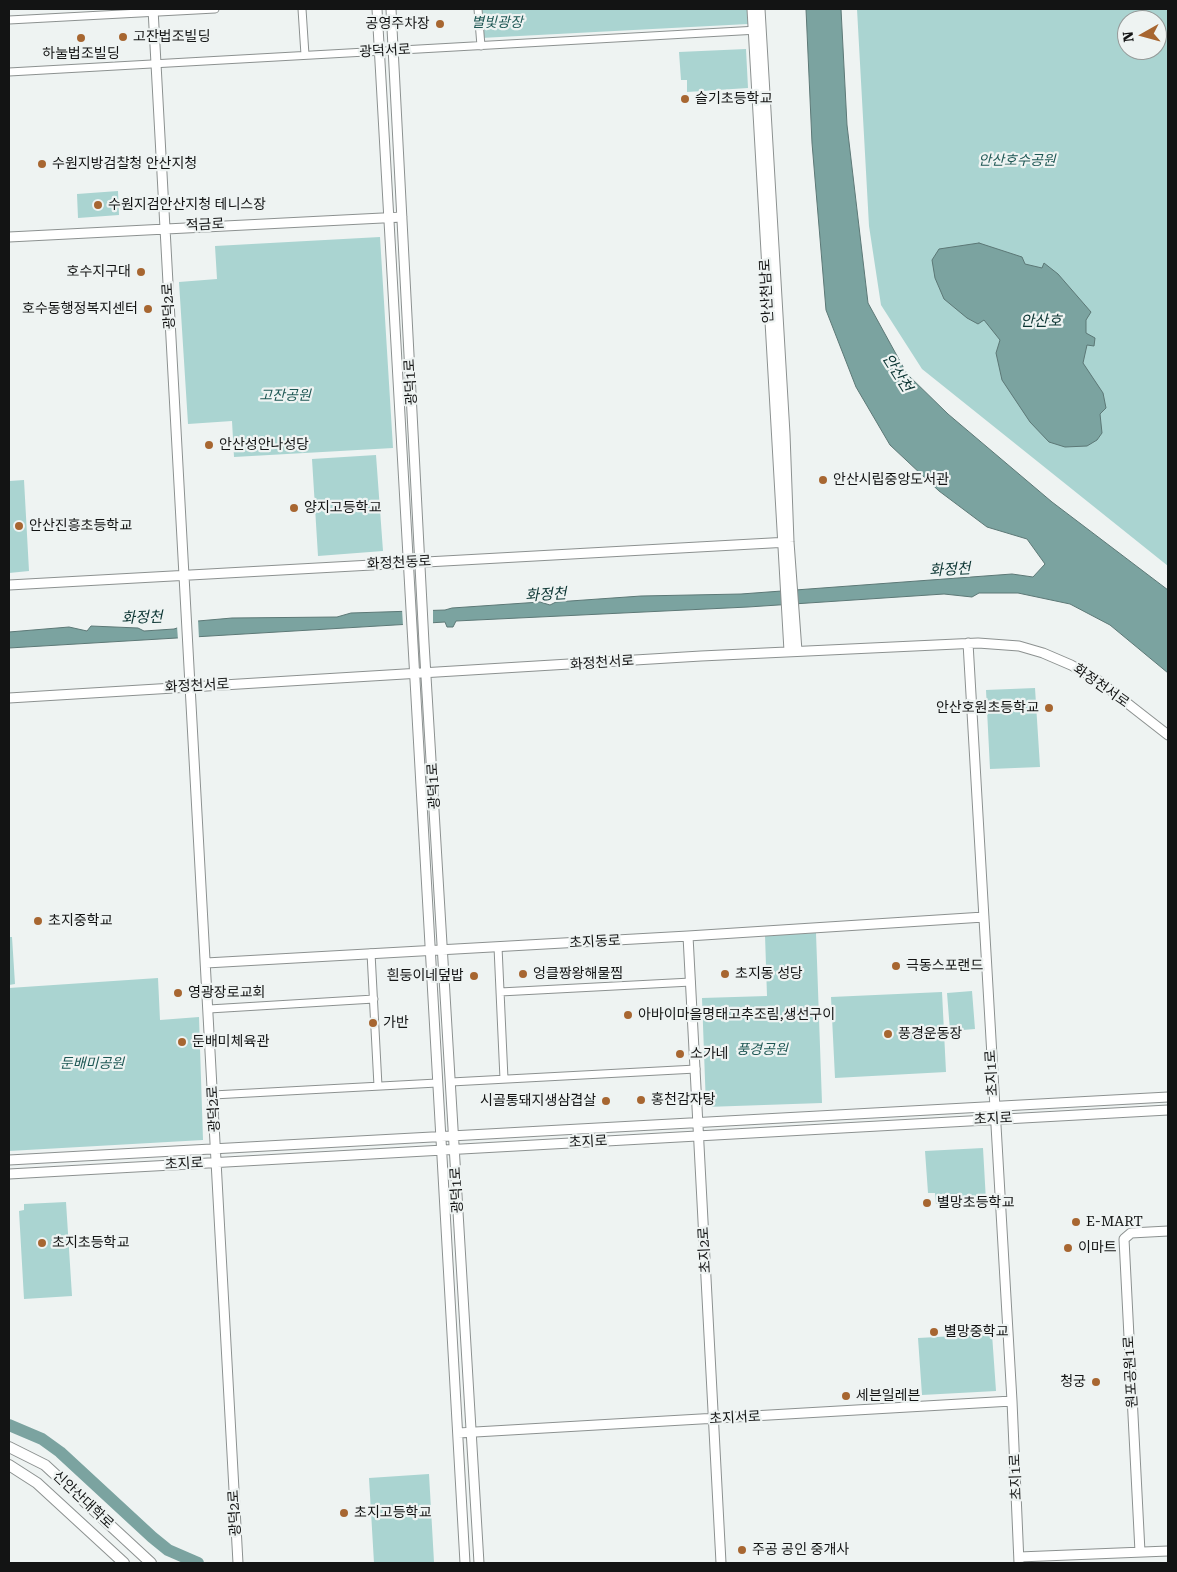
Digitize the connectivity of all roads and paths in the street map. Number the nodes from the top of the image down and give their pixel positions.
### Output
1 (215, 9) edge
2 (302, 9) edge
3 (377, 9) edge
4 (391, 9) edge
5 (478, 9) edge
6 (752, 9) edge
7 (760, 9) edge
8 (153, 10) edge
9 (9, 20) edge
10 (757, 30) junction
11 (480, 46) junction
12 (393, 50) junction
13 (380, 51) junction
14 (305, 56) junction
15 (156, 64) junction
16 (9, 72) edge
17 (402, 217) junction
18 (390, 218) junction
19 (165, 228) junction
20 (9, 237) edge
21 (786, 542) junction
22 (422, 562) junction
23 (408, 563) junction
24 (183, 575) junction
25 (9, 585) edge
26 (968, 643) junction
27 (793, 651) junction
28 (427, 673) junction
29 (414, 674) junction
30 (191, 686) junction
31 (9, 698) edge
32 (1168, 736) edge
33 (984, 917) junction
34 (688, 936) junction
35 (498, 947) junction
36 (443, 950) junction
37 (430, 951) junction
38 (371, 953) junction
39 (206, 963) junction
40 (691, 982) junction
41 (500, 992) junction
42 (374, 999) junction
43 (208, 1009) junction
44 (696, 1070) junction
45 (504, 1079) junction
46 (437, 1082) junction
47 (451, 1082) junction
48 (378, 1086) junction
49 (213, 1095) junction
50 (1168, 1097) edge
51 (994, 1106) junction
52 (1168, 1110) edge
53 (995, 1119) junction
54 (698, 1122) junction
55 (454, 1135) junction
56 (699, 1135) junction
57 (440, 1136) junction
58 (216, 1148) junction
59 (455, 1149) junction
60 (441, 1150) junction
61 (9, 1160) edge
62 (216, 1162) junction
63 (9, 1174) edge
64 (1168, 1231) edge
65 (1012, 1401) junction
66 (714, 1419) junction
67 (472, 1432) junction
68 (458, 1433) junction
69 (9, 1447) edge
70 (9, 1465) edge
71 (1168, 1551) edge
72 (1140, 1552) junction
73 (1019, 1560) edge
74 (124, 1563) edge
75 (151, 1563) edge
76 (238, 1563) edge
77 (465, 1563) edge
78 (479, 1563) edge
79 (721, 1563) edge

1 - 8 street
2 - 14 street
3 - 13 street, 광덕1로
4 - 12 street, 광덕1로
5 - 11 street
6 - 10 street, 안산천남로
7 - 10 street, 안산천남로
8 - 9 street
8 - 15 street, 광덕2로
10 - 11 street, 광덕서로
10 - 21 street, 안산천남로
11 - 12 street, 광덕서로
12 - 13 street, 광덕서로
12 - 17 street, 광덕1로
13 - 14 street, 광덕서로
13 - 18 street, 광덕1로
14 - 15 street, 광덕서로
15 - 16 street, 광덕서로
15 - 19 street, 광덕2로
17 - 18 street, 적금로
17 - 22 street, 광덕1로
18 - 19 street, 적금로
18 - 23 street, 광덕1로
19 - 20 street, 적금로
19 - 24 street, 광덕2로
21 - 22 street, 화정천동로
21 - 27 street, 안산천남로
22 - 23 street, 화정천동로
22 - 28 street, 광덕1로
23 - 24 street, 화정천동로
23 - 29 street, 광덕1로
24 - 25 street, 화정천동로
24 - 30 street, 광덕2로
26 - 27 street, 화정천서로
26 - 32 street, 화정천서로
26 - 33 street, 초지1로
27 - 28 street, 화정천서로
28 - 29 street, 화정천서로
28 - 36 street, 광덕1로
29 - 30 street, 화정천서로
29 - 37 street, 광덕1로
30 - 31 street, 화정천서로
30 - 39 street, 광덕2로
33 - 34 street, 초지동로
33 - 51 street, 초지1로
34 - 35 street, 초지동로
34 - 40 street, 초지2로
35 - 36 street, 초지동로
35 - 41 street
36 - 37 street, 초지동로
36 - 47 street, 광덕1로
37 - 38 street, 초지동로
37 - 46 street, 광덕1로
38 - 39 street, 초지동로
38 - 42 street
39 - 43 street, 광덕2로
40 - 41 street
40 - 44 street, 초지2로
41 - 45 street
42 - 43 street
42 - 48 street
43 - 49 street, 광덕2로
44 - 45 street
44 - 54 street, 초지2로
45 - 47 street
46 - 48 street
46 - 57 street, 광덕1로
47 - 55 street, 광덕1로
48 - 49 street
49 - 58 street, 광덕2로
50 - 51 street, 초지로
51 - 53 street, 초지1로
51 - 54 street, 초지로
52 - 53 street, 초지로
53 - 56 street, 초지로
53 - 65 street, 초지1로
54 - 55 street, 초지로
54 - 56 street, 초지2로
55 - 57 street, 초지로
55 - 59 street, 광덕1로
56 - 59 street, 초지로
56 - 66 street, 초지2로
57 - 58 street, 초지로
57 - 60 street, 광덕1로
58 - 61 street, 초지로
58 - 62 street, 광덕2로
59 - 60 street, 초지로
59 - 67 street, 광덕1로
60 - 62 street, 초지로
60 - 68 street, 광덕1로
62 - 63 street, 초지로
62 - 76 street, 광덕2로
64 - 72 street, 원포공원1로
65 - 66 street, 초지서로
65 - 73 street, 초지1로
66 - 67 street, 초지서로
66 - 79 street, 초지2로
67 - 68 street, 초지서로
67 - 78 street, 광덕1로
68 - 77 street, 광덕1로
69 - 75 main road, 신안산대학로
70 - 74 main road, 신안산대학로
71 - 72 street
72 - 73 street

